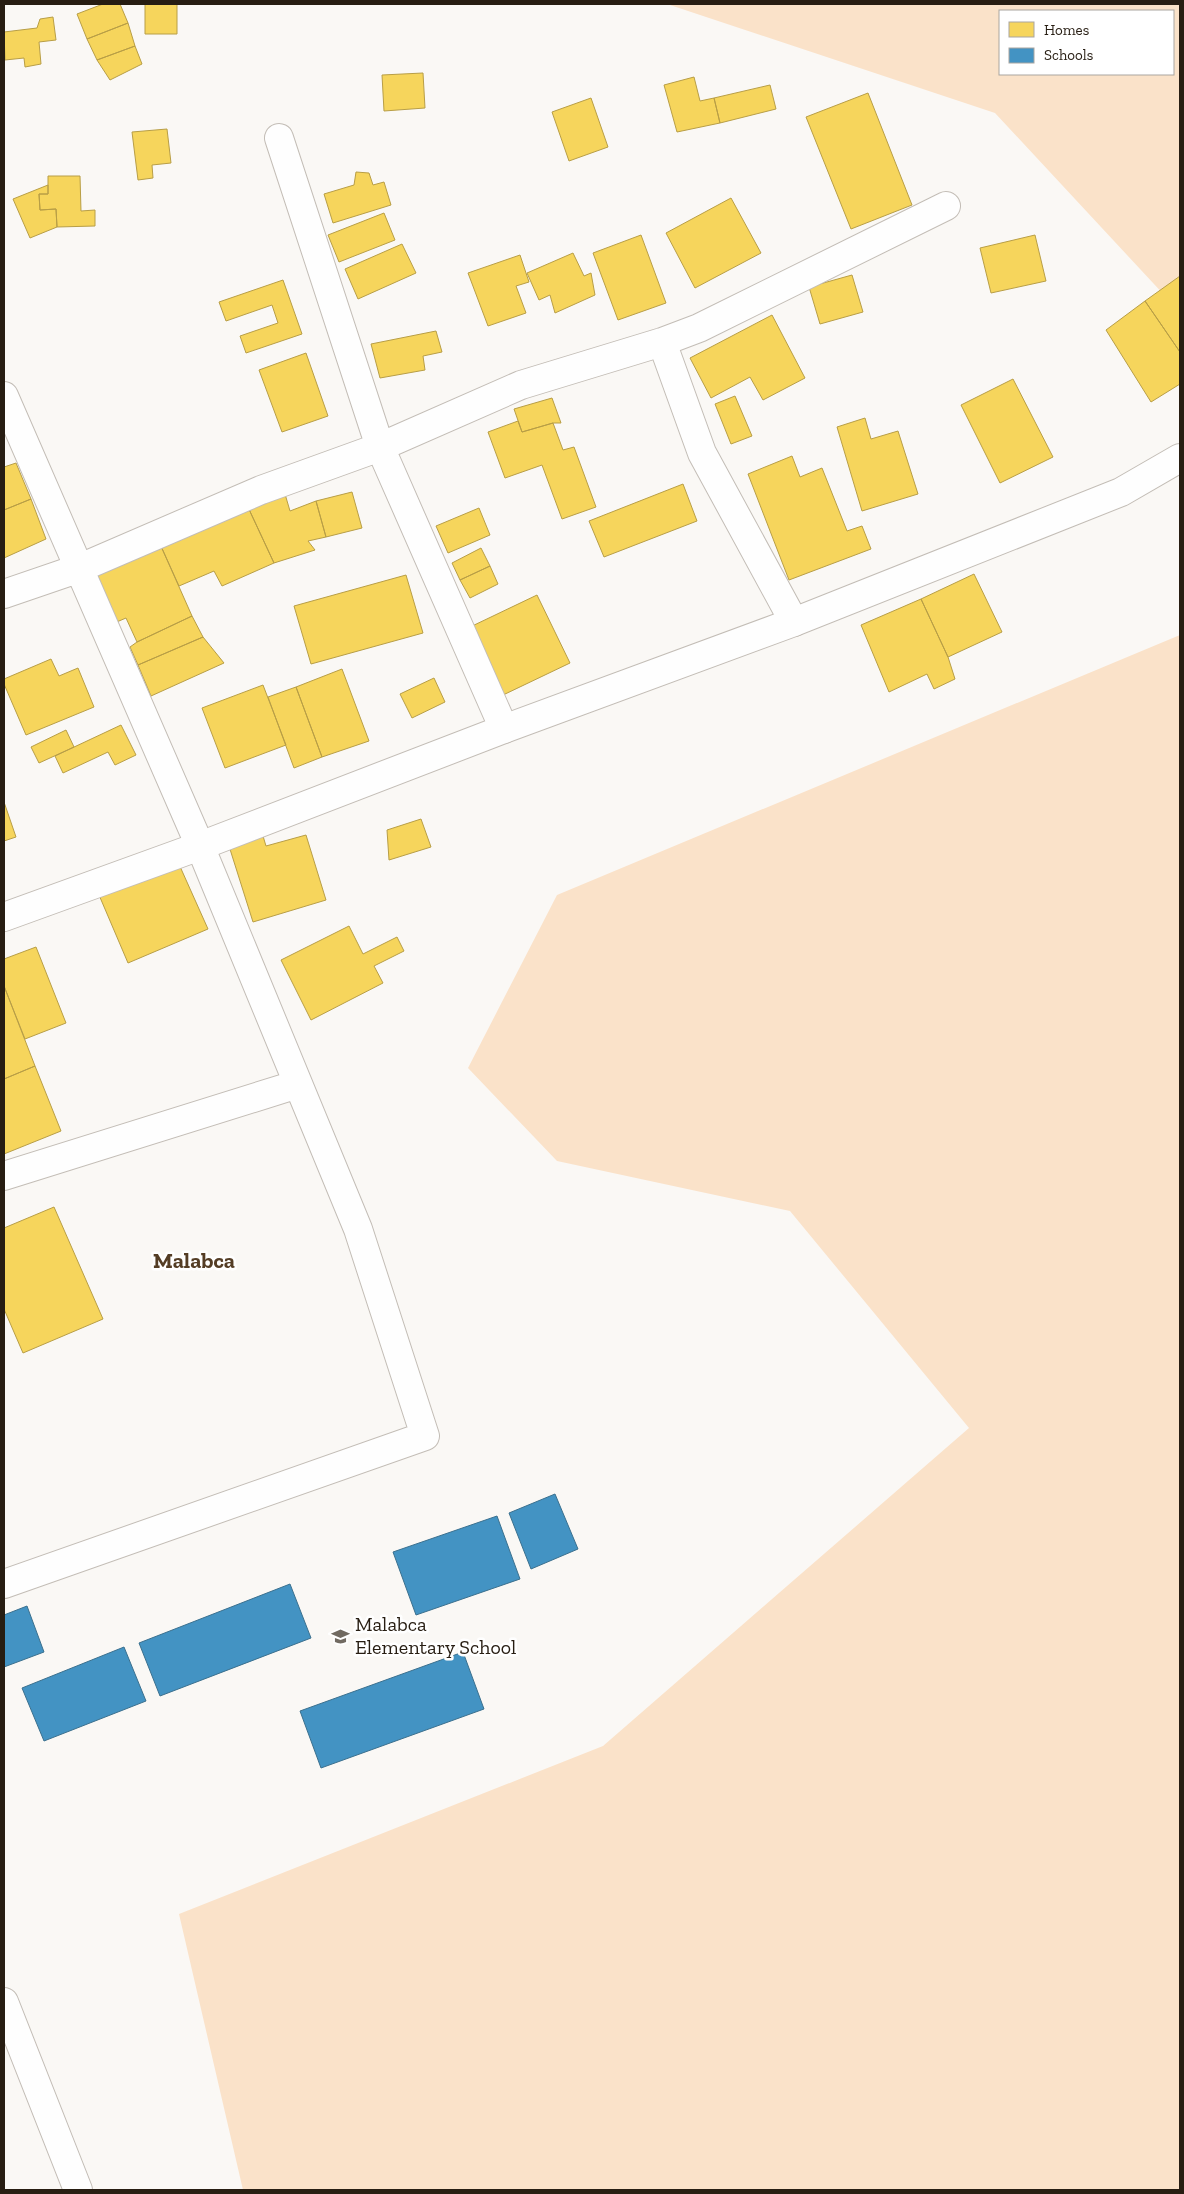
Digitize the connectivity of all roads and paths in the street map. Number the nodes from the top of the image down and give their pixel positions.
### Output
1 (279, 138) dead end
2 (946, 206) dead end
3 (662, 342) junction
4 (4, 396) edge
5 (380, 448) junction
6 (1180, 458) edge
7 (80, 568) junction
8 (4, 594) edge
9 (794, 622) junction
10 (504, 729) junction
11 (200, 846) junction
12 (4, 917) edge
13 (298, 1084) junction
14 (4, 1176) edge
15 (4, 1584) edge
16 (4, 2002) edge
17 (78, 2190) edge

1 - 5 street
2 - 3 street
3 - 5 street
3 - 9 street
4 - 7 street
5 - 7 street
5 - 10 street
6 - 9 street
7 - 8 street
7 - 11 street
9 - 10 street
10 - 11 street
11 - 12 street
11 - 13 street
13 - 14 street
13 - 15 street
16 - 17 street

